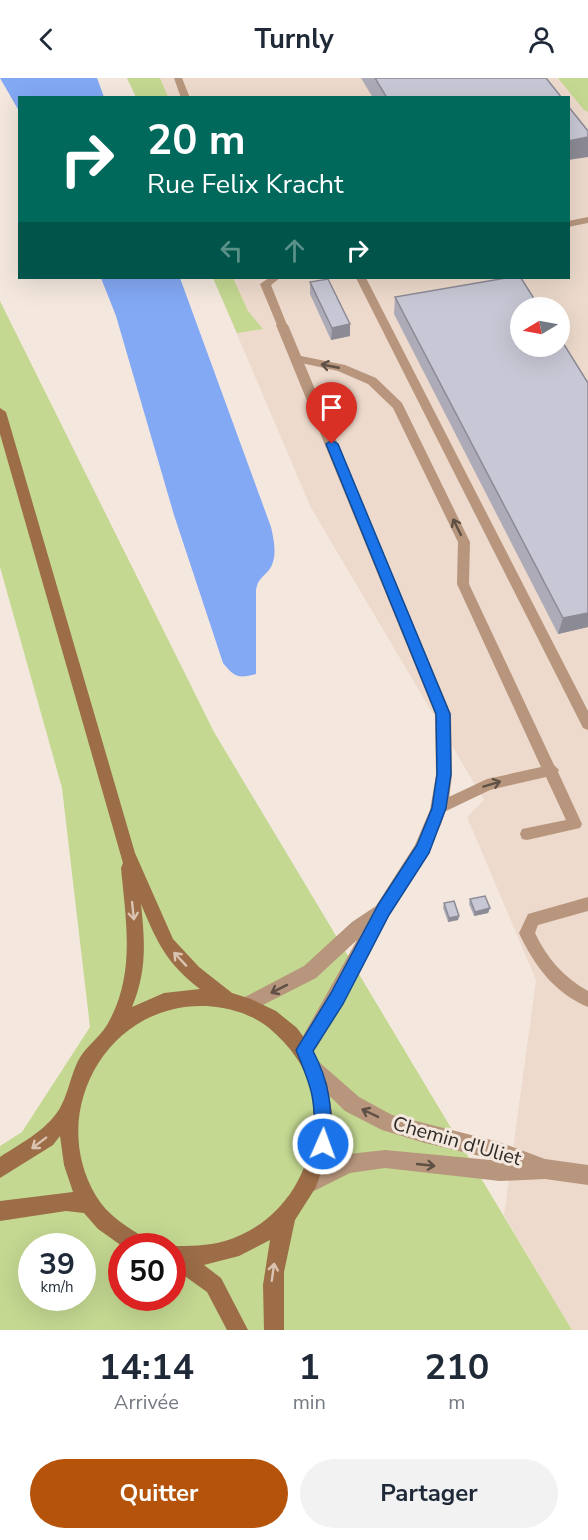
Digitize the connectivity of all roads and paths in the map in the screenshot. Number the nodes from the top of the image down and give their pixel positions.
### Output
1 (178, 78) edge
2 (185, 96) edge
3 (588, 220) edge
4 (570, 224) edge
5 (362, 279) edge
6 (263, 281) edge
7 (282, 325) joint
8 (297, 359) junction
9 (0, 412) edge
10 (588, 724) edge
11 (552, 770) junction
12 (439, 808) junction
13 (527, 834) dead end
14 (127, 853) junction
15 (588, 904) edge
16 (384, 910) junction
17 (225, 997) junction
18 (588, 999) edge
19 (247, 1005) junction
20 (113, 1031) junction
21 (304, 1050) junction
22 (314, 1068) junction
23 (70, 1110) junction
24 (0, 1168) edge
25 (545, 1169) junction
26 (588, 1175) edge
27 (310, 1183) junction
28 (89, 1204) junction
29 (0, 1211) edge
30 (286, 1216) junction
31 (119, 1233) edge
32 (186, 1256) edge
33 (186, 1265) edge
34 (238, 1330) edge
35 (274, 1330) edge

1 - 2 lane
3 - 4 lane
5 - 10 lane
6 - 7 lane
7 - 8 street
11 -> 8 lane
8 - 12 street
9 - 14 main road
12 -> 11 lane
11 - 13 lane
12 - 16 street
17 -> 14 main road
14 -> 20 main road
15 - 18 lane
16 -> 19 street
16 - 21 street
17 - 19 main road
17 - 20 main road
19 - 21 main road
20 - 23 main road
21 - 22 main road
25 -> 22 street, Chemin d'Uliet
22 - 27 main road
23 -> 24 main road
23 - 28 main road
25 - 26 street, Chemin d'Uliet
27 -> 25 street, Chemin d'Uliet
27 - 30 main road
28 - 29 main road
28 - 31 main road
30 - 32 main road
35 -> 30 main road
33 - 34 main road

